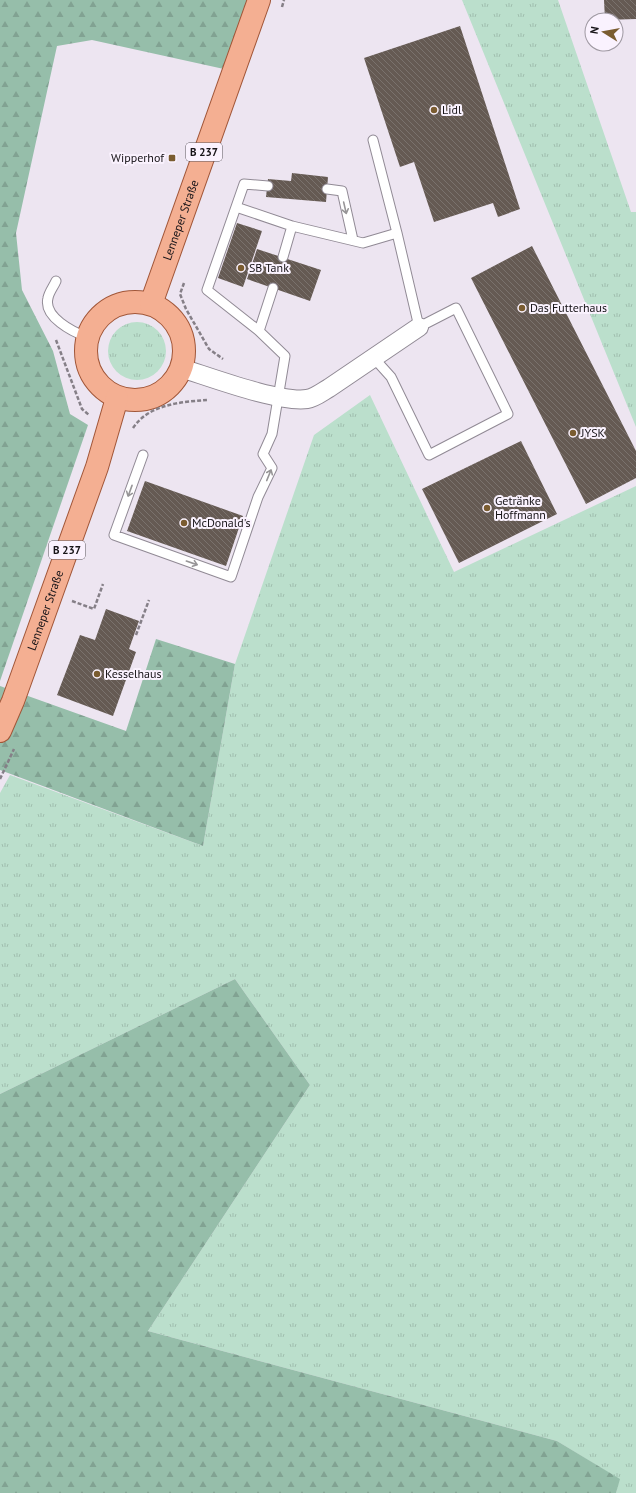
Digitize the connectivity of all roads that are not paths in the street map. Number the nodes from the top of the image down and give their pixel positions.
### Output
1 (259, 0) edge
2 (372, 140) dead end
3 (268, 186) dead end
4 (327, 189) dead end
5 (236, 207) junction
6 (292, 226) junction
7 (397, 233) junction
8 (353, 240) junction
9 (283, 257) dead end
10 (56, 281) dead end
11 (273, 288) dead end
12 (151, 304) junction
13 (419, 327) junction
14 (259, 332) junction
15 (87, 337) junction
16 (373, 357) junction
17 (181, 368) junction
18 (279, 397) junction
19 (118, 398) junction
20 (143, 455) dead end
21 (0, 731) edge

1 - 12 main road, Lenneper Straße / B 237
2 - 7 lane
3 - 5 lane
4 -> 8 lane
5 - 6 lane
5 - 14 lane
6 - 8 lane
6 - 9 lane
7 - 8 lane
7 - 13 lane
10 - 15 lane
11 - 14 lane
12 - 15 main road
12 - 17 main road
13 - 16 street
13 - 16 lane
14 - 18 lane
15 - 19 main road
16 - 18 street
17 - 18 street
17 - 19 main road
20 -> 18 lane
19 - 21 main road, Lenneper Straße / B 237

